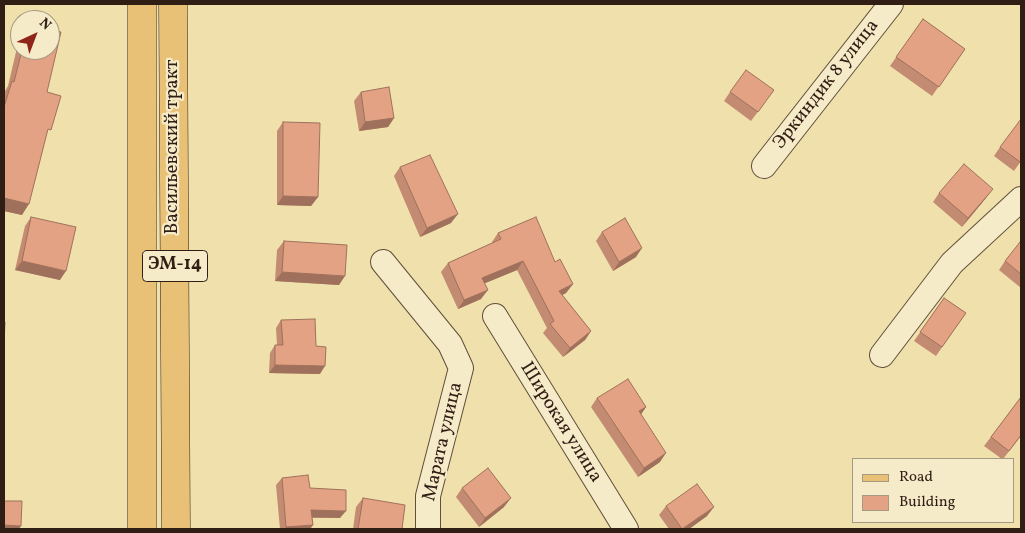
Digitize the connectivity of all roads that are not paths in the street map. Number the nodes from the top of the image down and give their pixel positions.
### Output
1 (142, 4) edge
2 (173, 4) edge
3 (891, 4) edge
4 (764, 166) dead end
5 (1021, 199) edge
6 (383, 262) dead end
7 (495, 316) dead end
8 (882, 355) dead end
9 (142, 529) edge
10 (176, 529) edge
11 (428, 529) edge
12 (626, 529) edge

1 - 9 main road, Васильевский тракт / ЭМ-14
2 - 10 main road, Васильевский тракт / ЭМ-14
3 - 4 street, Эркиндик 8 улица
5 - 8 street
6 - 11 street, Марата улица
7 - 12 street, Широкая улица

